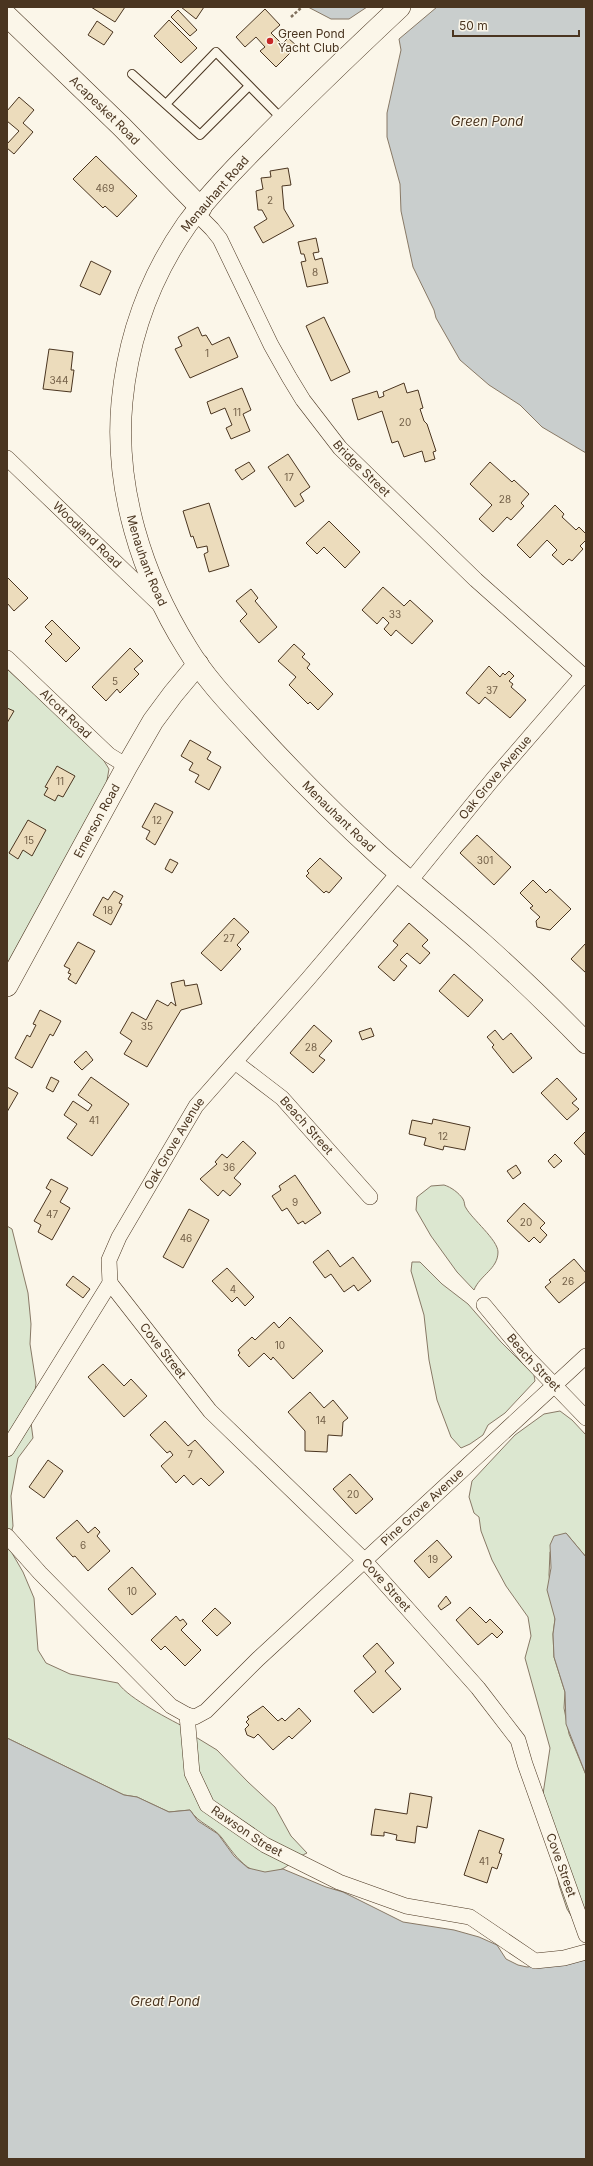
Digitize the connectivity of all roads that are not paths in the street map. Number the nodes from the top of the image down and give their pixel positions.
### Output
1 (400, 7) edge
2 (7, 16) edge
3 (132, 74) dead end
4 (249, 86) junction
5 (166, 104) junction
6 (283, 119) junction
7 (198, 210) junction
8 (7, 458) edge
9 (166, 612) junction
10 (7, 658) edge
11 (198, 664) junction
12 (584, 676) edge
13 (127, 766) junction
14 (404, 876) junction
15 (7, 986) edge
16 (586, 1043) edge
17 (235, 1062) junction
18 (370, 1197) dead end
19 (110, 1284) junction
20 (484, 1305) dead end
21 (586, 1356) edge
22 (554, 1385) junction
23 (586, 1418) edge
24 (7, 1449) edge
25 (7, 1536) edge
26 (364, 1560) junction
27 (187, 1715) junction
28 (586, 1935) edge
29 (586, 1952) edge

1 - 6 main road, Menauhant Road
2 - 7 main road, Acapesket Road
3 - 5 lane
4 - 5 lane
4 - 5 lane
4 - 6 lane
6 - 7 main road, Menauhant Road
7 - 9 main road, Menauhant Road
7 - 12 street, Bridge Street
8 - 9 street, Woodland Road
9 - 11 main road, Menauhant Road
10 - 13 street, Alcott Road
11 - 13 main road, Emerson Road
11 - 14 main road, Menauhant Road
12 - 14 street, Oak Grove Avenue
13 - 15 main road, Emerson Road
14 - 16 main road, Menauhant Road
14 - 17 street, Oak Grove Avenue
17 - 18 street, Beach Street
17 - 19 street, Oak Grove Avenue
19 - 24 street
19 - 26 street, Cove Street
20 - 22 street, Beach Street
21 - 22 street, Pine Grove Avenue
22 - 23 street, Beach Street
22 - 26 street, Pine Grove Avenue
25 - 27 street
26 - 27 street, Pine Grove Avenue
26 - 28 street, Cove Street
27 - 29 street, Rawson Street

